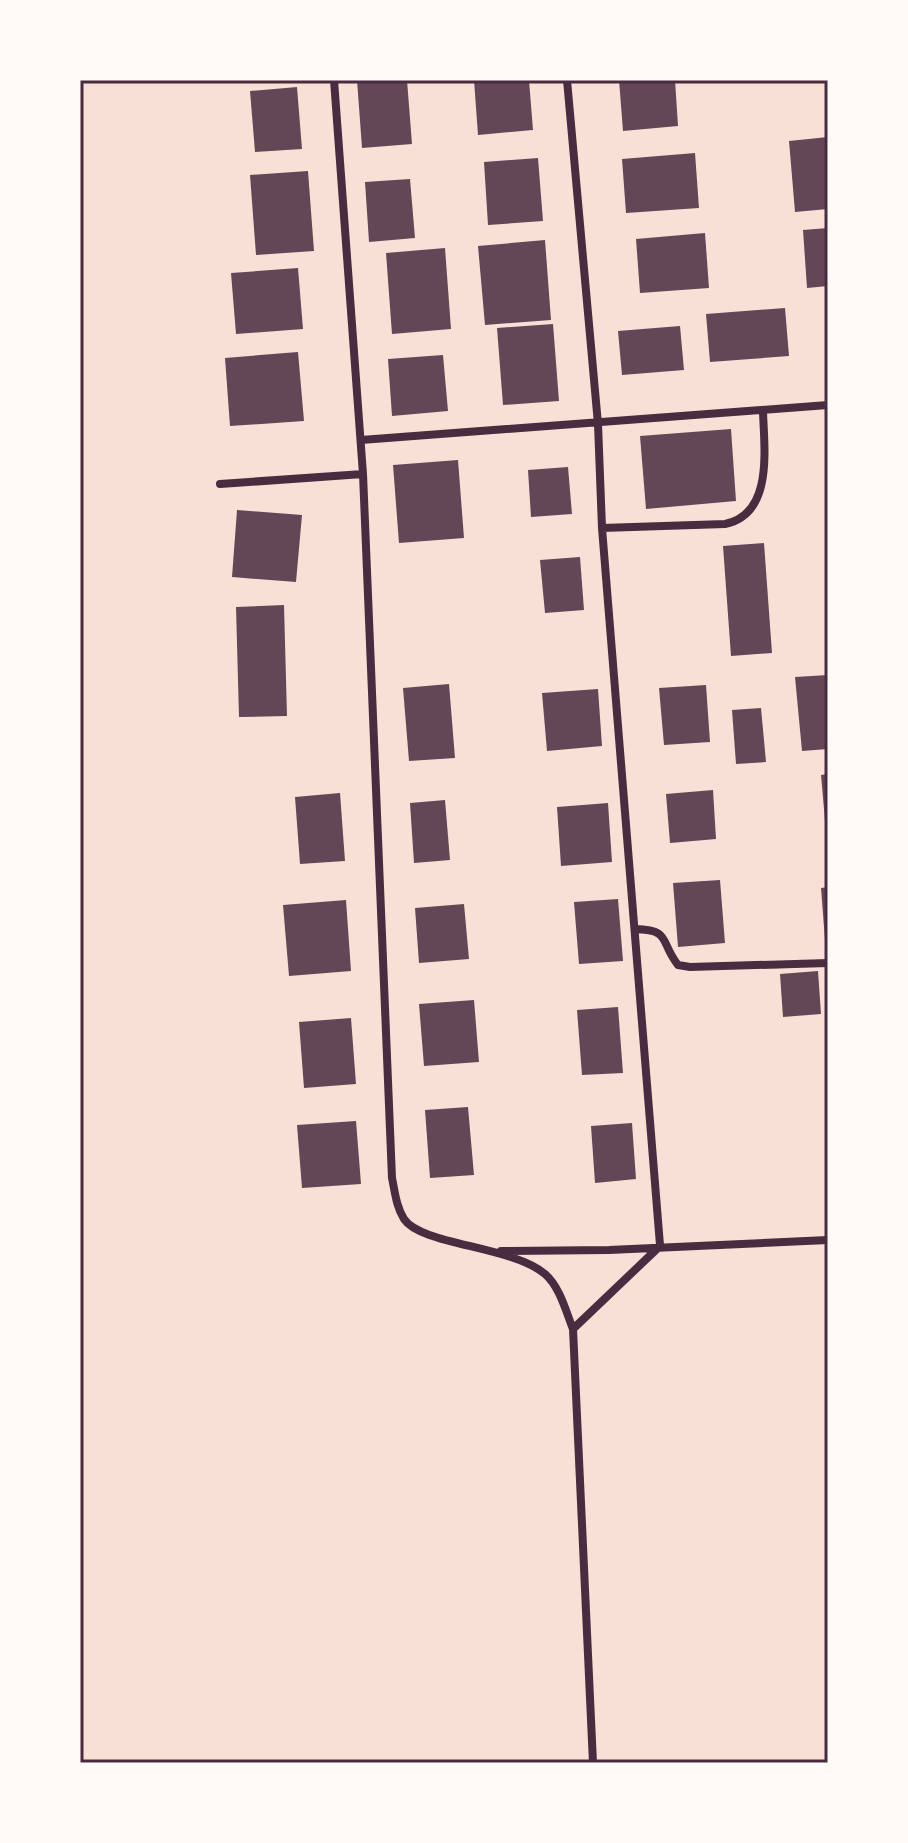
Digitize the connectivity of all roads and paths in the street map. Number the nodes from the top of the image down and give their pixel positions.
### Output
1 (334, 80) edge
2 (567, 80) edge
3 (828, 405) edge
4 (763, 411) junction
5 (598, 424) junction
6 (361, 440) junction
7 (363, 474) junction
8 (220, 484) dead end
9 (602, 528) junction
10 (635, 929) junction
11 (828, 963) edge
12 (828, 1240) edge
13 (660, 1245) junction
14 (497, 1251) junction
15 (573, 1329) junction
16 (593, 1763) edge

1 - 6 street
2 - 5 street
3 - 4 street
4 - 5 street
4 - 9 street
5 - 6 street
5 - 9 street
6 - 7 street
7 - 8 street
7 - 14 street
9 - 10 street
10 - 11 street
10 - 13 street
12 - 13 street
13 - 14 street
13 - 15 street
14 - 15 street
15 - 16 street

